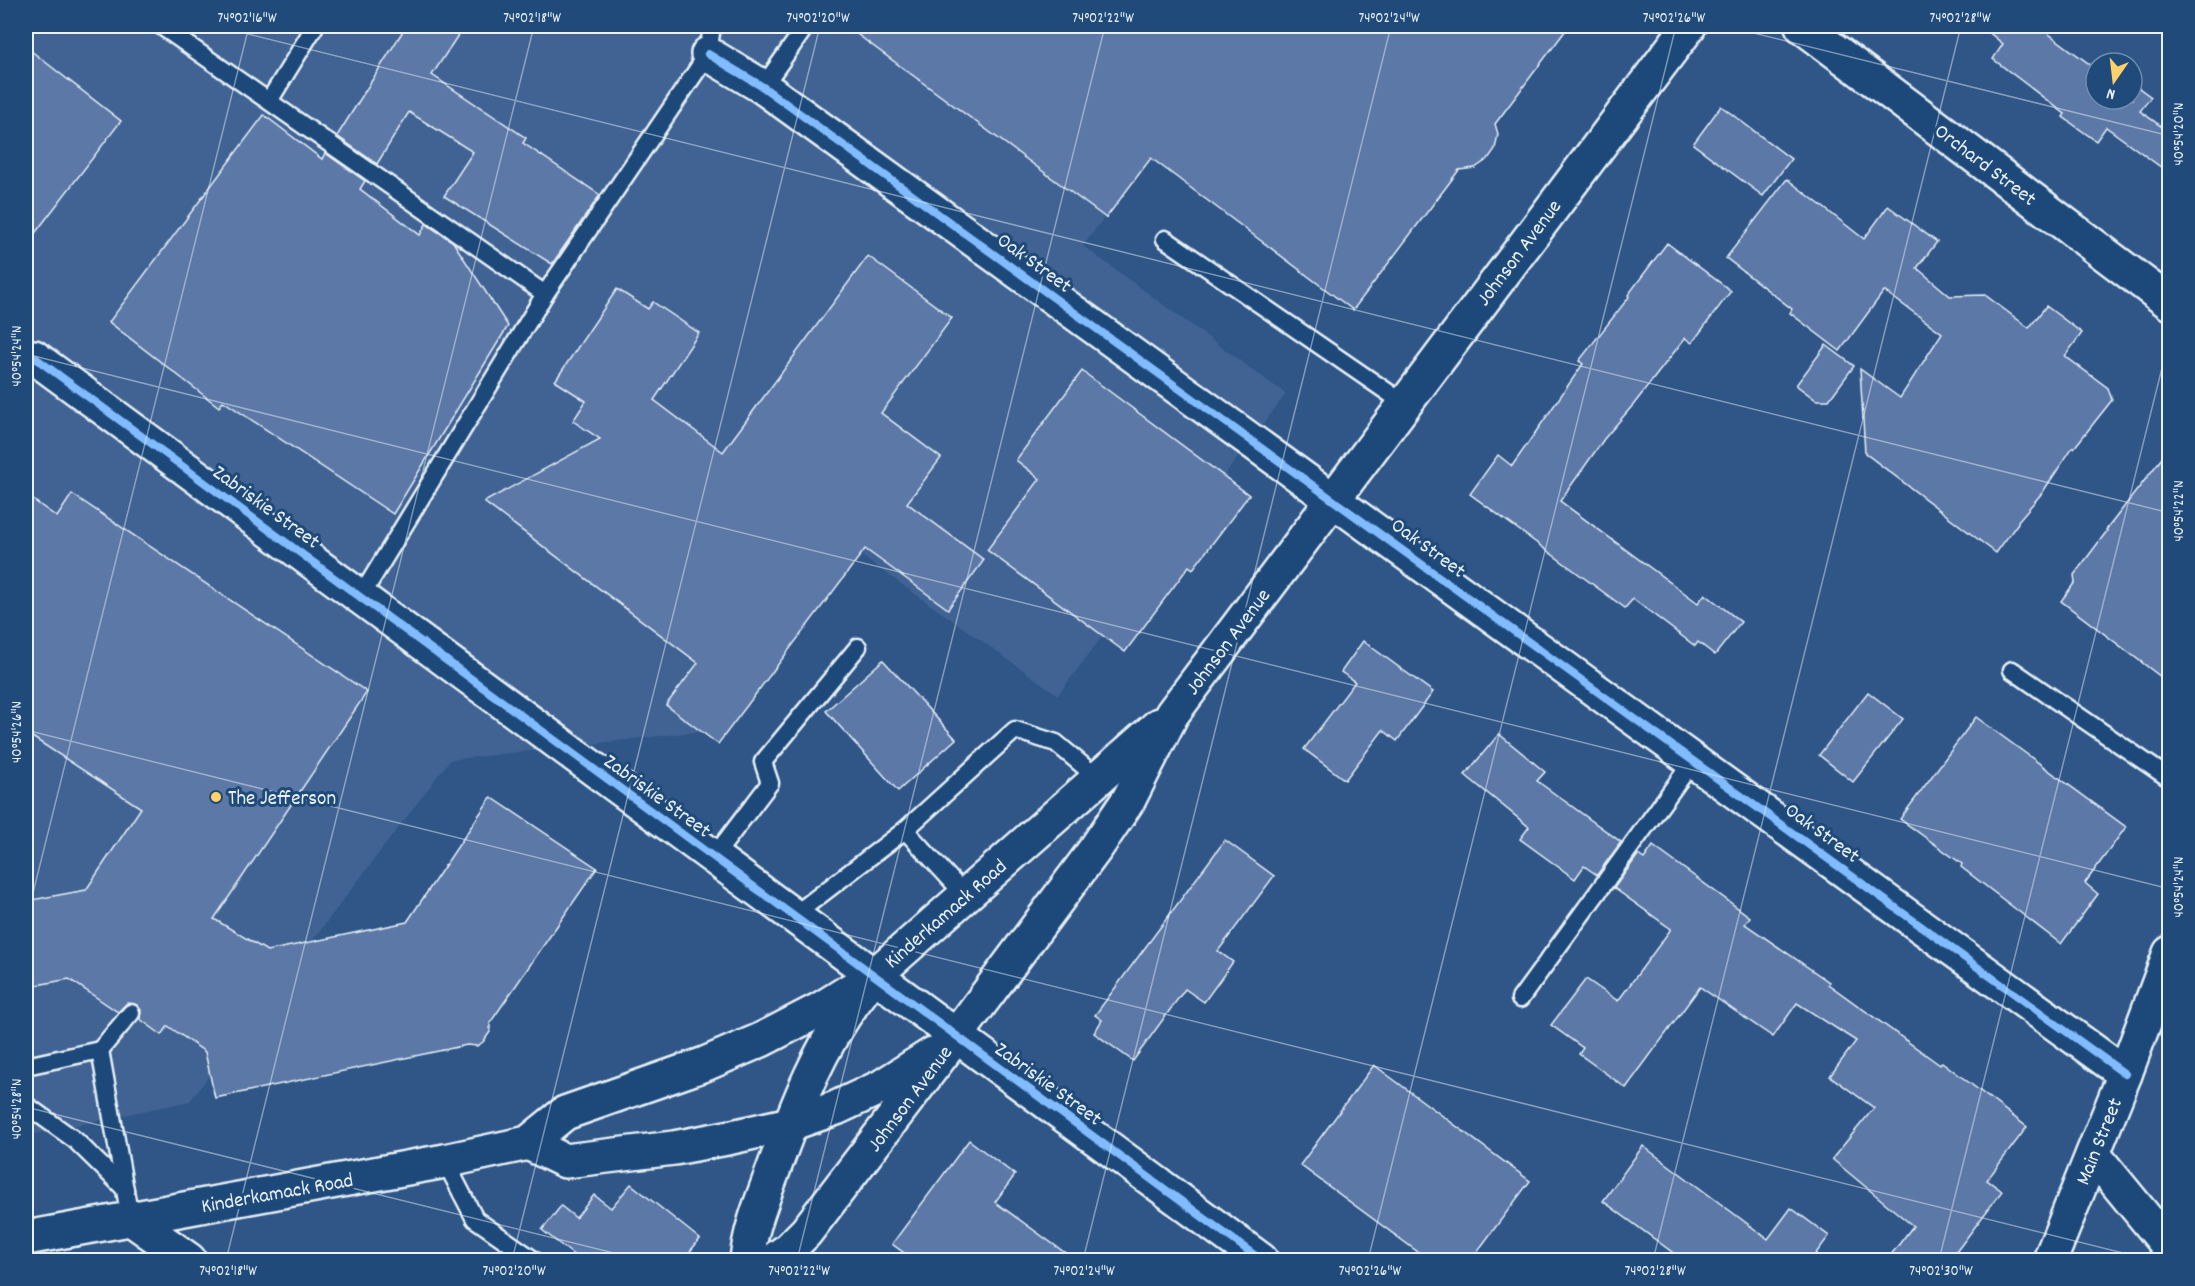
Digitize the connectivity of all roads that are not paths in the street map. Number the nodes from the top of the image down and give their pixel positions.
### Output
1 (161, 26) edge
2 (315, 26) edge
3 (806, 26) edge
4 (1689, 26) edge
5 (1802, 26) edge
6 (710, 40) edge
7 (763, 87) junction
8 (268, 101) junction
9 (1165, 239) dead end
10 (545, 294) junction
11 (2169, 303) edge
12 (34, 357) dead end
13 (1405, 404) junction
14 (1333, 500) junction
15 (360, 598) junction
16 (858, 647) dead end
17 (2012, 670) dead end
18 (1172, 714) junction
19 (1693, 761) junction
20 (1099, 779) junction
21 (2169, 779) edge
22 (905, 830) junction
23 (713, 858) junction
24 (965, 896) junction
25 (793, 916) junction
26 (2169, 953) edge
27 (875, 975) junction
28 (1520, 999) dead end
29 (131, 1012) dead end
30 (956, 1036) junction
31 (100, 1050) junction
32 (26, 1066) edge
33 (2126, 1074) junction
34 (26, 1105) edge
35 (790, 1124) junction
36 (528, 1143) junction
37 (2093, 1154) junction
38 (445, 1161) junction
39 (128, 1203) junction
40 (26, 1238) edge
41 (2169, 1248) edge
42 (189, 1260) edge
43 (534, 1260) edge
44 (747, 1260) edge
45 (774, 1260) edge
46 (1261, 1260) edge
47 (2050, 1260) edge

1 - 8 lane
2 - 8 lane
3 - 7 lane
4 - 13 street, Johnson Avenue
5 - 11 street, Orchard Street
6 - 7 street, Oak Street
6 - 10 lane
7 - 14 street, Oak Street
8 - 10 lane
9 - 13 lane
10 - 15 lane
12 - 15 street, Zabriskie Street
13 - 14 street, Johnson Avenue
14 - 18 street, Johnson Avenue
14 - 19 street, Oak Street
15 - 23 street, Zabriskie Street
16 - 23 lane
17 - 21 lane
18 - 20 street, Kinderkamack Road
18 - 30 street, Johnson Avenue
19 - 28 lane
19 - 33 street, Oak Street
20 - 22 lane
20 - 24 street, Kinderkamack Road
22 - 24 lane
22 - 25 lane
23 - 25 street, Zabriskie Street
24 - 27 street, Kinderkamack Road
25 - 27 street, Zabriskie Street
26 - 33 street, Main Street
27 - 30 street, Zabriskie Street
27 - 35 street
27 - 36 street, Kinderkamack Road
29 - 31 lane
30 - 35 street
30 - 45 street, Johnson Avenue
30 - 46 street, Zabriskie Street
31 - 32 lane
31 - 39 lane
33 - 37 street, Main Street
34 - 39 lane
35 - 36 street
35 - 44 street
36 - 38 street, Kinderkamack Road
37 - 41 street
37 - 47 street, Main Street
38 - 39 street, Kinderkamack Road
38 - 43 lane
39 - 40 street, Kinderkamack Road
39 - 42 street

